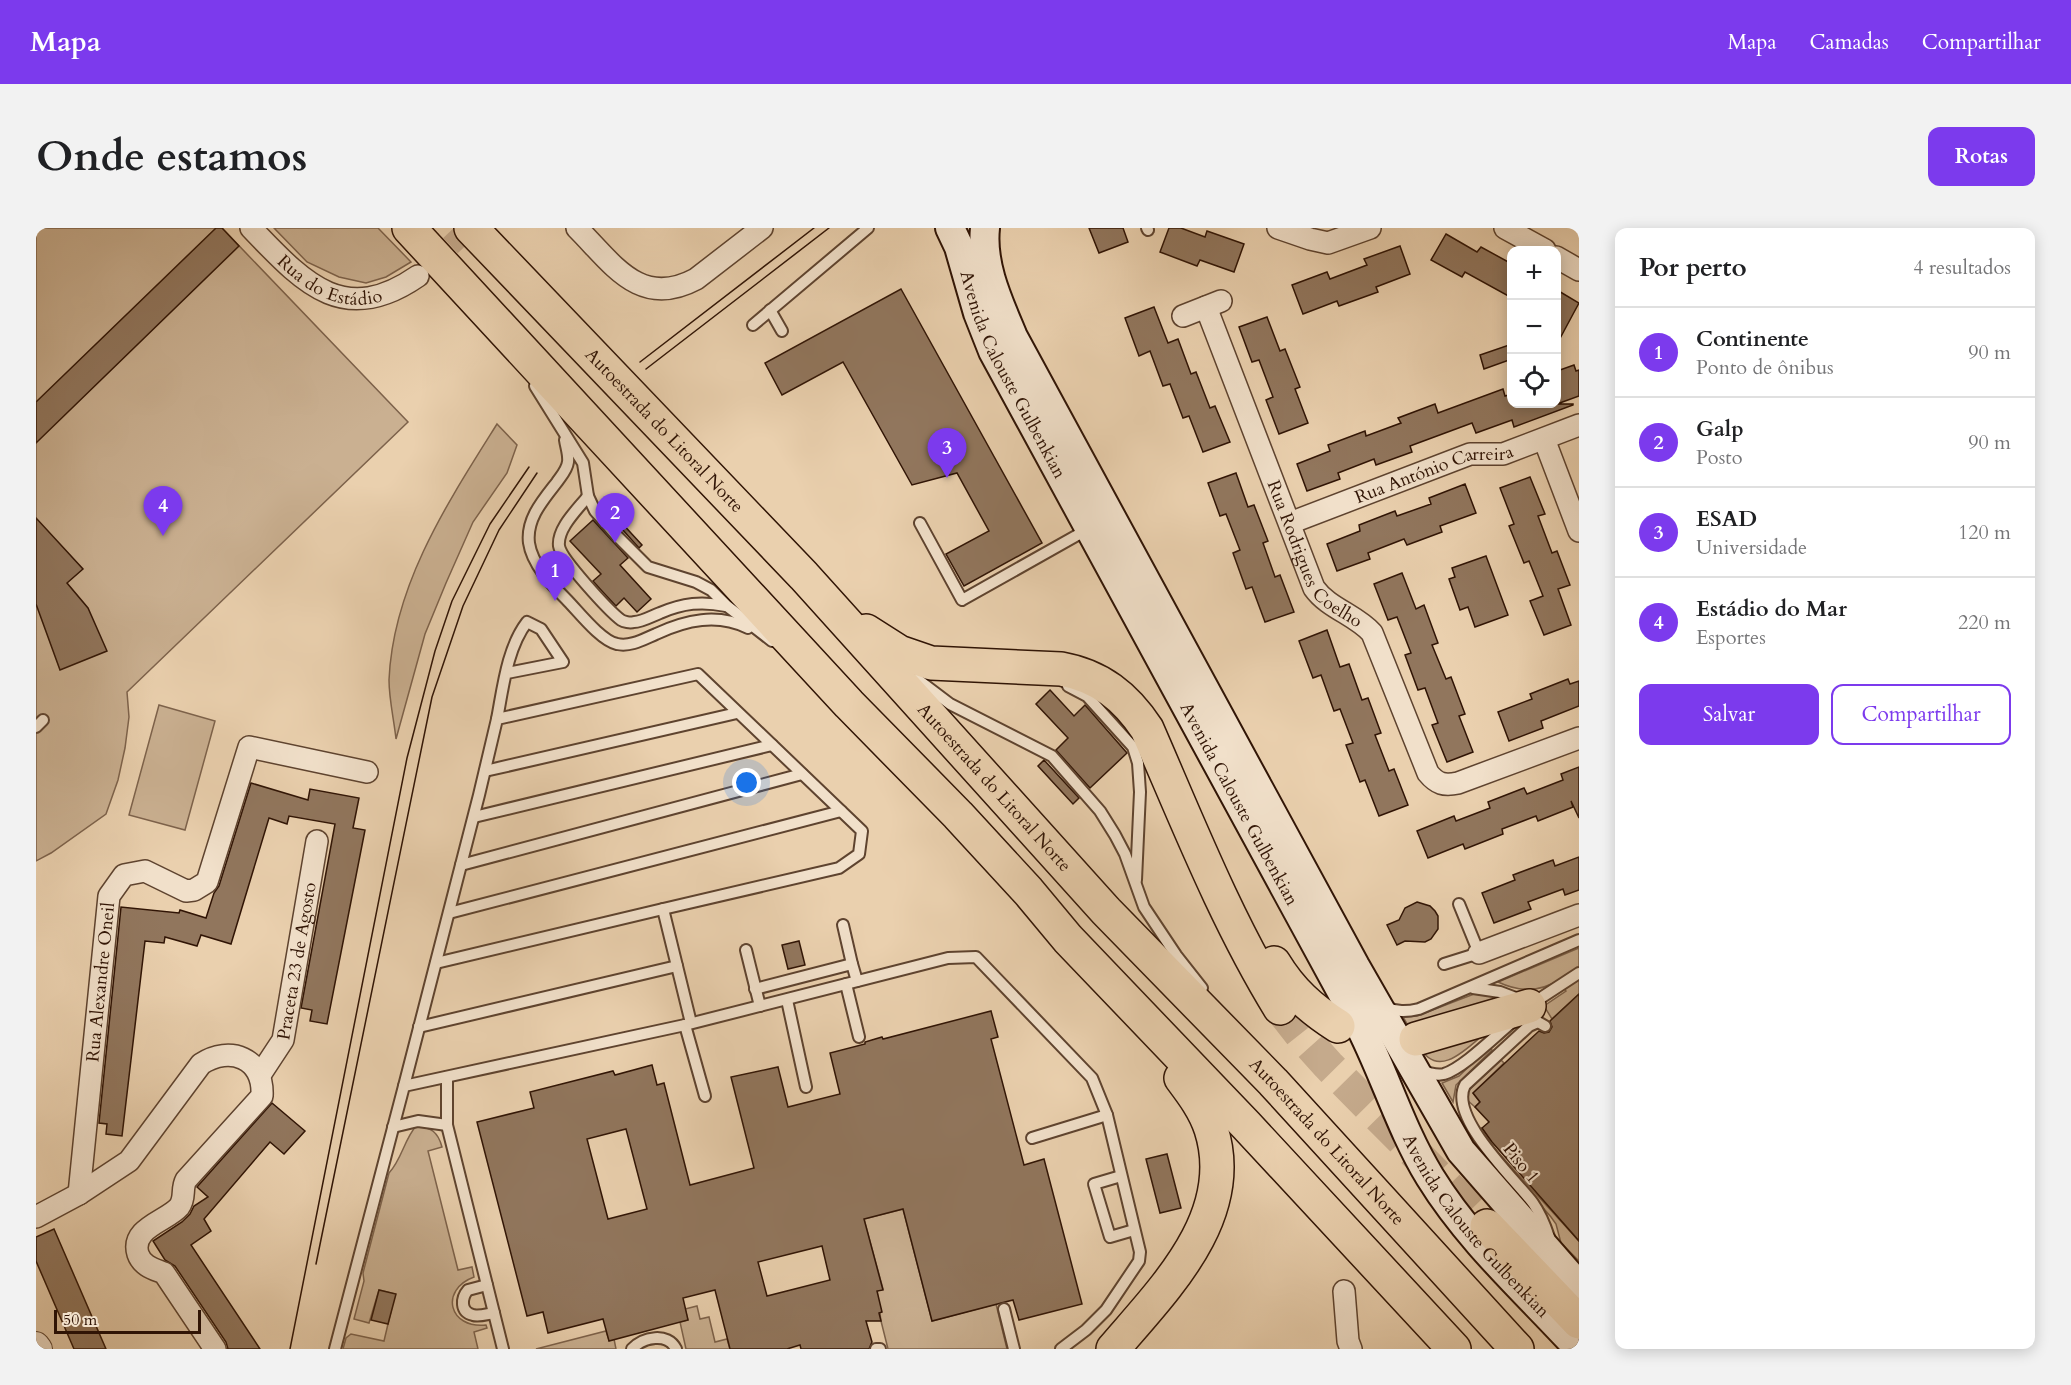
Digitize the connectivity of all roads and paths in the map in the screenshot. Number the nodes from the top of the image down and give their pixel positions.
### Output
1 (251, 228) edge
2 (409, 228) edge
3 (471, 228) edge
4 (577, 228) edge
5 (762, 228) edge
6 (867, 228) edge
7 (950, 228) edge
8 (985, 228) edge
9 (1278, 228) edge
10 (1370, 228) edge
11 (1505, 228) edge
12 (1538, 246) edge
13 (1561, 259) edge
14 (1579, 270) edge
15 (418, 276) tunnel mouth
16 (462, 286) junction
17 (770, 310) junction
18 (1183, 316) dead end
19 (753, 325) dead end
20 (782, 331) dead end
21 (516, 362) dead end
22 (530, 380) dead end
23 (1579, 425) edge
24 (563, 434) junction
25 (1544, 439) junction
26 (588, 496) junction
27 (920, 523) dead end
28 (1290, 523) junction
29 (1090, 528) junction
30 (1579, 531) edge
31 (804, 576) junction
32 (728, 606) junction
33 (866, 630) junction
34 (761, 634) junction
35 (902, 666) junction
36 (507, 673) junction
37 (935, 677) dead end
38 (1054, 683) dead end
39 (849, 704) junction
40 (737, 713) junction
41 (497, 719) junction
42 (1579, 738) edge
43 (772, 745) junction
44 (485, 771) junction
45 (367, 772) dead end
46 (802, 774) junction
47 (1170, 779) junction
48 (841, 811) junction
49 (474, 817) junction
50 (317, 841) dead end
51 (461, 865) junction
52 (1136, 886) junction
53 (1459, 904) dead end
54 (663, 909) junction
55 (449, 913) junction
56 (1579, 915) edge
57 (843, 926) dead end
58 (1068, 939) junction
59 (1579, 940) edge
60 (746, 950) dead end
61 (1479, 953) junction
62 (436, 963) junction
63 (852, 964) junction
64 (1444, 964) dead end
65 (677, 966) junction
66 (1579, 973) edge
67 (857, 981) junction
68 (846, 984) junction
69 (1469, 988) junction
70 (755, 989) junction
71 (1209, 995) dead end
72 (787, 1000) junction
73 (1377, 1003) junction
74 (760, 1006) junction
75 (1280, 1008) tunnel mouth
76 (1535, 1010) junction
77 (1220, 1011) dead end
78 (688, 1024) junction
79 (1338, 1026) dead end
80 (419, 1027) junction
81 (859, 1037) dead end
82 (1414, 1052) junction
83 (260, 1076) junction
84 (447, 1077) junction
85 (1272, 1082) junction
86 (404, 1086) junction
87 (806, 1088) dead end
88 (705, 1096) dead end
89 (1107, 1115) junction
90 (447, 1125) junction
91 (393, 1126) junction
92 (1032, 1138) dead end
93 (1121, 1176) junction
94 (79, 1194) junction
95 (36, 1217) edge
96 (1487, 1226) tunnel mouth
97 (1134, 1230) junction
98 (1558, 1263) junction
99 (487, 1285) junction
100 (1579, 1286) edge
101 (1344, 1291) dead end
102 (1004, 1309) dead end
103 (494, 1312) junction
104 (1579, 1322) edge
105 (36, 1345) edge
106 (1579, 1348) edge
107 (39, 1349) edge
108 (215, 1349) edge
109 (335, 1349) edge
110 (503, 1349) edge
111 (632, 1349) edge
112 (676, 1349) edge
113 (1014, 1349) edge
114 (1061, 1349) edge
115 (1113, 1349) edge
116 (1351, 1349) edge
117 (1454, 1349) edge
118 (1517, 1349) edge

1 - 15 street, Rua do Estádio
2 - 16 highway
3 - 31 highway, Autoestrada do Litoral Norte
4 - 5 street
6 - 17 lane
7 - 29 main road, Avenida Calouste Gulbenkian
8 - 73 main road, Avenida Calouste Gulbenkian
9 - 10 street
11 - 12 street
13 - 14 street
16 - 21 lane
16 - 39 highway
17 - 19 lane
17 - 20 lane
18 - 28 street, Rua Rodrigues Coelho
22 - 24 lane
23 - 25 street, Rua António Carreira
24 - 26 lane
24 - 34 lane
25 - 28 street, Rua António Carreira
25 - 30 street
26 - 32 lane
26 - 32 lane
27 - 29 lane
28 - 42 street, Rua Rodrigues Coelho
29 - 106 main road, Avenida Calouste Gulbenkian
31 - 33 highway
31 - 85 highway, Autoestrada do Litoral Norte
32 - 34 lane
33 - 35 lane
33 - 47 highway
34 - 39 lane
35 - 37 lane
35 - 52 lane
36 - 36 lane
36 - 41 lane
38 - 52 lane
39 - 58 highway
40 - 41 lane
40 - 43 lane
40 - 44 lane
41 - 44 lane
43 - 46 lane
43 - 49 lane
44 - 49 lane
45 - 94 street, Rua Alexandre Oneil
46 - 48 lane
46 - 51 lane
47 - 75 highway
47 - 79 highway
48 - 54 lane
48 - 55 lane
49 - 51 lane
50 - 83 street, Praceta 23 de Agosto
51 - 55 lane
52 - 71 lane
53 - 61 lane
54 - 62 lane
54 - 65 lane
55 - 62 lane
56 - 61 street
57 - 63 lane
58 - 115 highway
58 - 117 highway
59 - 69 lane
60 - 70 lane
61 - 64 lane
62 - 80 lane
63 - 67 lane
63 - 70 lane
65 - 78 lane
65 - 80 lane
66 - 76 lane
67 - 68 lane
67 - 89 lane
68 - 72 lane
68 - 81 lane
69 - 73 lane
69 - 76 lane
70 - 74 lane
72 - 74 lane
72 - 87 lane
73 - 82 main road, Avenida Calouste Gulbenkian
74 - 78 lane
76 - 82 highway
76 - 98 lane, Piso 1
77 - 85 lane
78 - 84 lane
78 - 88 lane
80 - 86 lane
82 - 98 main road, Avenida Calouste Gulbenkian
83 - 94 street
83 - 108 street
84 - 86 lane
84 - 90 lane
85 - 118 highway, Autoestrada do Litoral Norte
86 - 91 lane
89 - 92 lane
89 - 93 lane
90 - 91 lane
90 - 99 lane
91 - 109 lane
93 - 97 lane
93 - 97 lane
94 - 95 street
96 - 104 highway
97 - 114 lane
98 - 100 main road, Avenida Calouste Gulbenkian
99 - 103 lane
99 - 103 lane
101 - 116 street
102 - 113 lane
103 - 110 lane
105 - 107 street
111 - 112 lane

